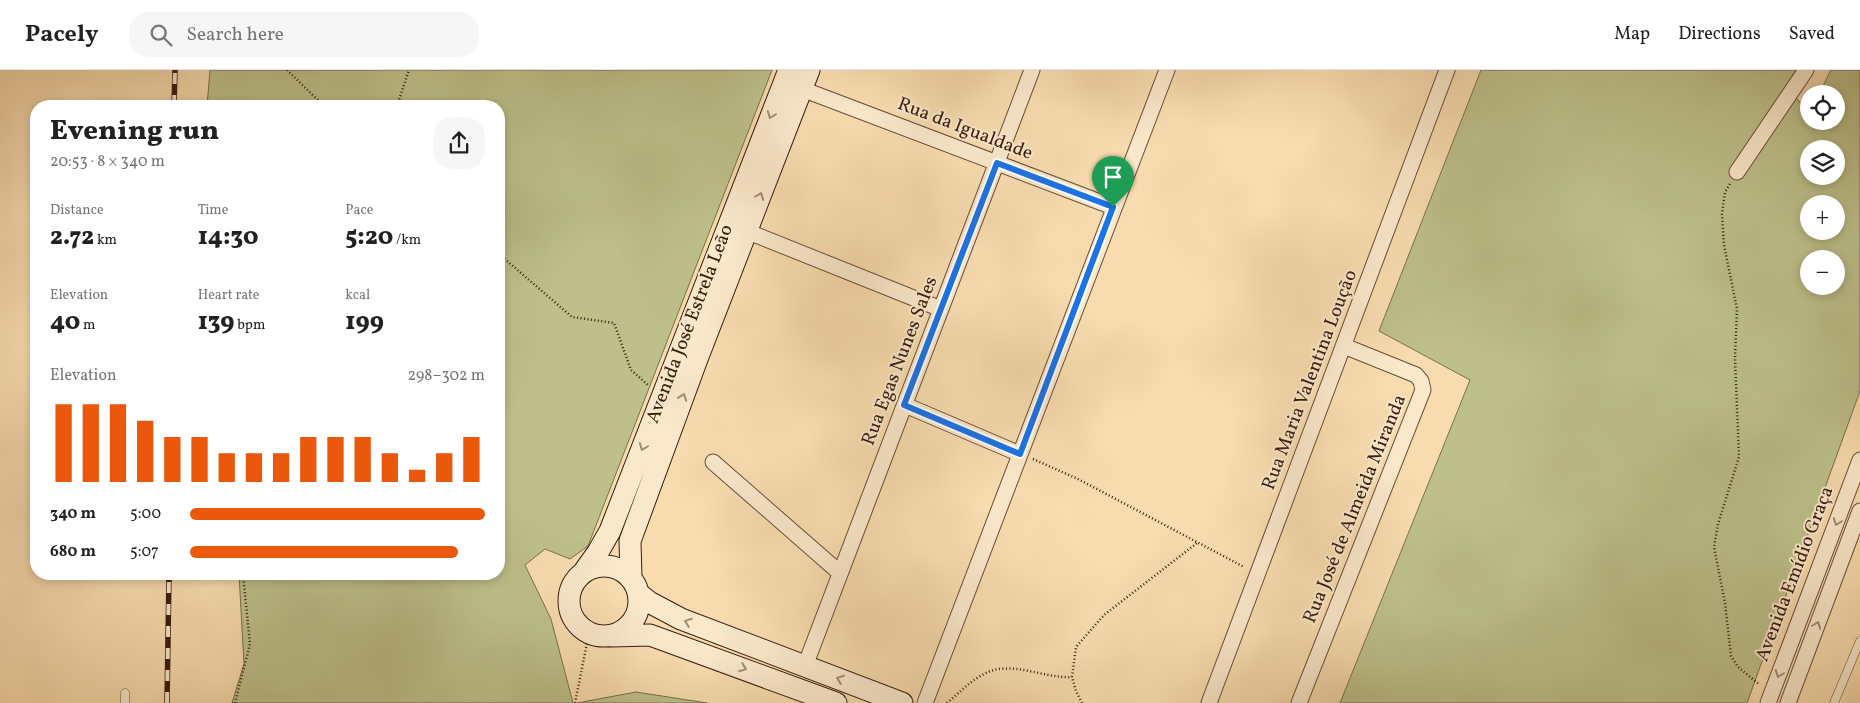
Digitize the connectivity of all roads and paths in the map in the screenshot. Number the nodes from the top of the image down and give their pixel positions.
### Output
1 (287, 70) edge
2 (409, 70) edge
3 (789, 70) edge
4 (1032, 70) edge
5 (1167, 70) edge
6 (1447, 70) edge
7 (1806, 70) edge
8 (805, 79) edge
9 (318, 100) edge
10 (399, 100) edge
11 (997, 163) junction
12 (1738, 172) joint
13 (1113, 207) junction
14 (746, 231) junction
15 (505, 259) edge
16 (941, 308) junction
17 (1344, 346) junction
18 (662, 398) junction
19 (904, 405) junction
20 (1020, 454) junction
21 (1860, 460) edge
22 (713, 462) dead end
23 (1860, 511) edge
24 (1197, 543) junction
25 (583, 573) junction
26 (840, 574) junction
27 (1258, 574) junction
28 (244, 580) edge
29 (635, 586) junction
30 (589, 633) junction
31 (612, 636) junction
32 (1860, 641) edge
33 (805, 666) junction
34 (1072, 678) junction
35 (125, 693) dead end
36 (1770, 698) edge
37 (125, 703) edge
38 (235, 703) edge
39 (575, 703) edge
40 (836, 703) edge
41 (902, 703) edge
42 (925, 703) edge
43 (946, 703) edge
44 (1082, 703) edge
45 (1209, 703) edge
46 (1299, 703) edge
47 (1788, 703) edge
48 (1834, 703) edge

1 - 9 path
2 - 10 path
3 -> 18 street, Avenida José Estrela Leão
4 - 11 street, Rua Egas Nunes Sales
5 - 13 street
6 - 17 street, Rua Maria Valentina Loução
7 - 12 street
8 - 11 street, Rua da Igualdade
14 -> 8 street, Avenida José Estrela Leão
11 - 13 street, Rua da Igualdade
11 - 16 street, Rua Egas Nunes Sales
12 - 36 path
13 - 20 street
14 - 16 street
29 -> 14 street, Avenida José Estrela Leão
15 - 18 path
16 - 19 street, Rua Egas Nunes Sales
17 - 27 street, Rua Maria Valentina Loução
17 - 46 street, Rua José de Almeida Miranda
18 -> 25 street, Avenida José Estrela Leão
19 - 20 street
19 - 26 street, Rua Egas Nunes Sales
20 - 24 path
20 - 42 street
21 -> 36 street, Avenida Emídio Graça
22 - 26 street
47 -> 23 street, Avenida Emídio Graça
24 - 27 path
24 - 34 path
25 - 29 street
25 - 30 street
26 - 33 street, Rua Egas Nunes Sales
27 - 45 street, Rua Maria Valentina Loução
28 - 38 path
29 - 31 street
33 -> 29 street
30 - 31 street
30 - 39 path
31 -> 40 street
32 - 48 lane
41 -> 33 street
34 - 43 path
34 - 44 path
35 - 37 lane

